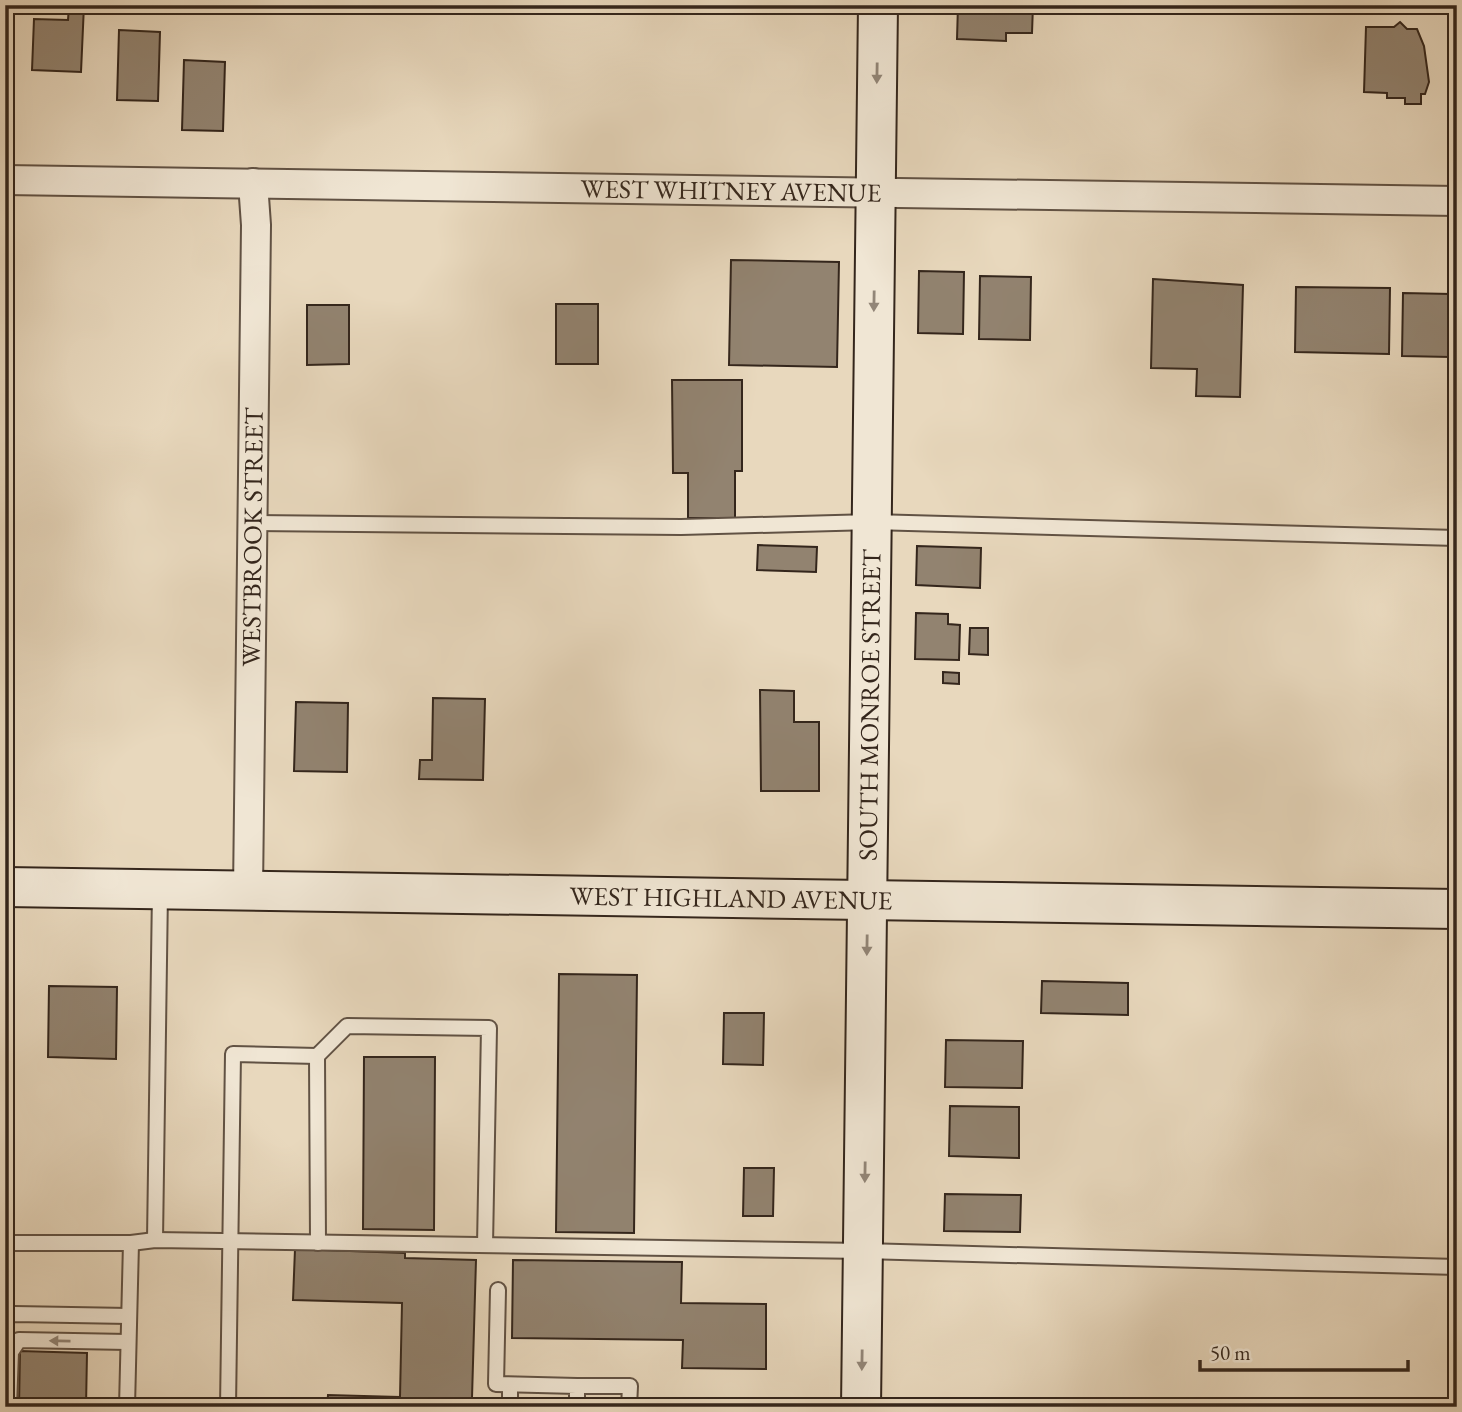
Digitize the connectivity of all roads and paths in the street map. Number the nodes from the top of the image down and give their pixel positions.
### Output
1 (878, 5) edge
2 (5, 180) edge
3 (253, 183) junction
4 (876, 192) junction
5 (1457, 201) edge
6 (872, 522) junction
7 (253, 523) junction
8 (1457, 538) edge
9 (5, 887) edge
10 (160, 890) junction
11 (248, 891) junction
12 (867, 900) junction
13 (1457, 909) edge
14 (317, 1056) junction
15 (155, 1240) junction
16 (229, 1241) junction
17 (318, 1242) junction
18 (5, 1243) edge
19 (131, 1243) junction
20 (485, 1245) junction
21 (864, 1251) junction
22 (1457, 1267) edge
23 (498, 1290) dead end
24 (128, 1316) junction
25 (5, 1317) edge
26 (128, 1342) junction
27 (510, 1385) junction
28 (578, 1386) junction
29 (9, 1407) edge
30 (127, 1407) edge
31 (228, 1407) edge
32 (510, 1407) edge
33 (577, 1407) edge
34 (629, 1407) edge
35 (861, 1407) edge

1 -> 4 street, SOUTH MONROE STREET
2 - 3 street, WEST WHITNEY AVENUE
3 - 4 street, WEST WHITNEY AVENUE
3 - 7 street, WESTBROOK STREET
4 - 5 street, WEST WHITNEY AVENUE
4 -> 6 street, SOUTH MONROE STREET
6 - 7 lane
6 - 8 lane
6 - 12 street, SOUTH MONROE STREET
7 - 11 street, WESTBROOK STREET
9 - 10 street, WEST HIGHLAND AVENUE
10 - 11 street, WEST HIGHLAND AVENUE
10 - 15 lane
11 - 12 street, WEST HIGHLAND AVENUE
12 - 13 street, WEST HIGHLAND AVENUE
12 -> 21 street, SOUTH MONROE STREET
14 - 16 lane
14 - 17 lane
14 - 20 lane
15 - 16 lane
15 - 19 lane
16 - 17 lane
16 - 31 lane
17 - 20 lane
18 - 19 lane
19 - 24 lane
20 - 21 lane
21 - 22 lane
21 -> 35 street, SOUTH MONROE STREET
23 - 27 lane
24 - 25 lane
24 - 26 lane
26 -> 29 lane
26 - 30 lane
27 - 28 lane
27 - 32 lane
28 - 33 lane
28 - 34 lane

